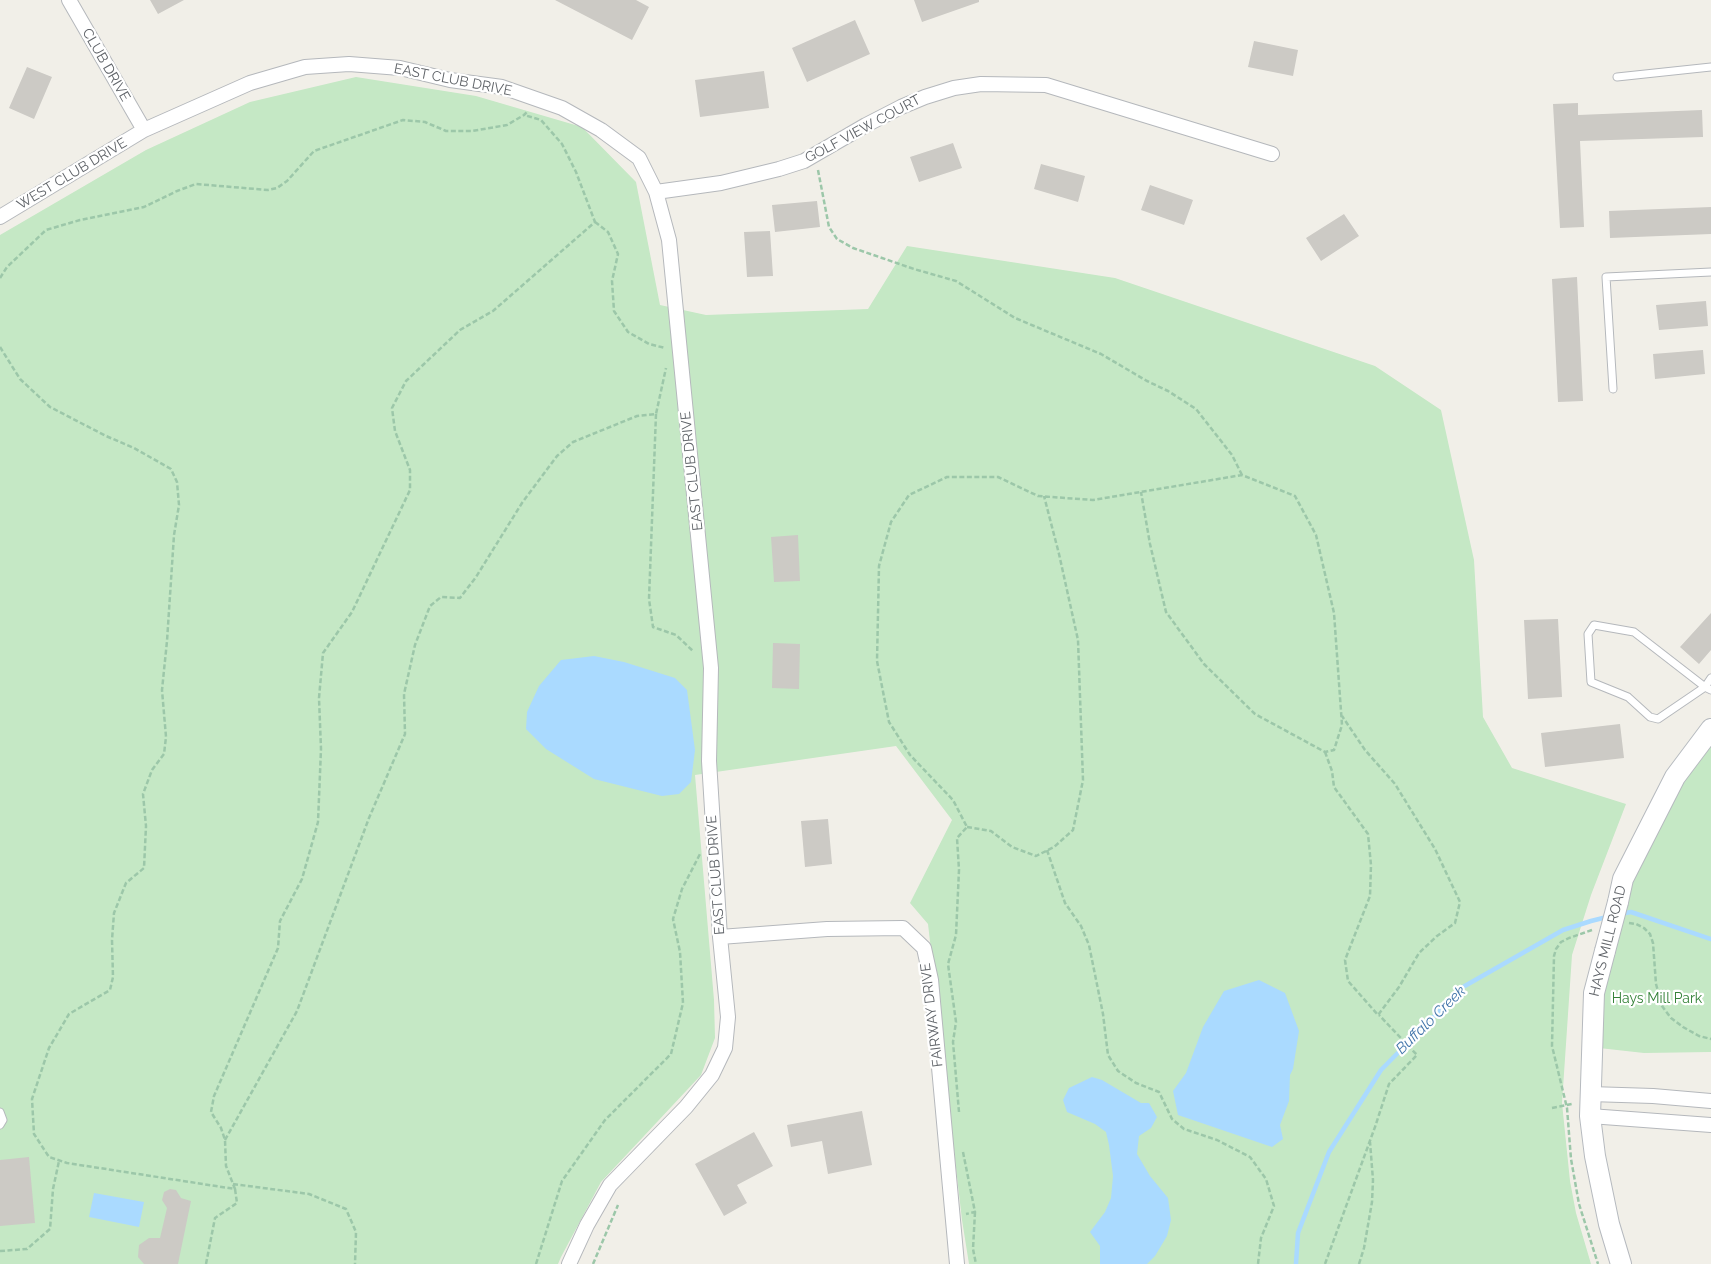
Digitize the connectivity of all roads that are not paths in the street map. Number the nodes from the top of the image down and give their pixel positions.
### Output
1 (69, 0) edge
2 (1711, 67) edge
3 (1617, 77) dead end
4 (144, 130) junction
5 (1272, 154) dead end
6 (656, 192) junction
7 (0, 217) edge
8 (1711, 272) edge
9 (1613, 389) dead end
10 (1711, 678) edge
11 (1708, 688) edge
12 (1711, 729) edge
13 (720, 937) junction
14 (1711, 1101) edge
15 (1590, 1104) junction
16 (0, 1112) edge
17 (0, 1124) edge
18 (1711, 1125) edge
19 (568, 1264) edge
20 (957, 1264) edge
21 (1621, 1264) edge

1 - 4 street, CLUB DRIVE
2 - 3 lane
4 - 6 street, EAST CLUB DRIVE
4 - 7 street, WEST CLUB DRIVE
5 - 6 street, GOLF VIEW COURT
6 - 13 street, EAST CLUB DRIVE
8 - 9 lane
10 - 11 lane
11 - 11 lane
12 - 15 street, HAYS MILL ROAD, bridge
13 - 19 street, EAST CLUB DRIVE
13 - 20 street, FAIRWAY DRIVE
14 - 15 street
15 - 18 street
15 - 21 street, HAYS MILL ROAD
16 - 17 lane

